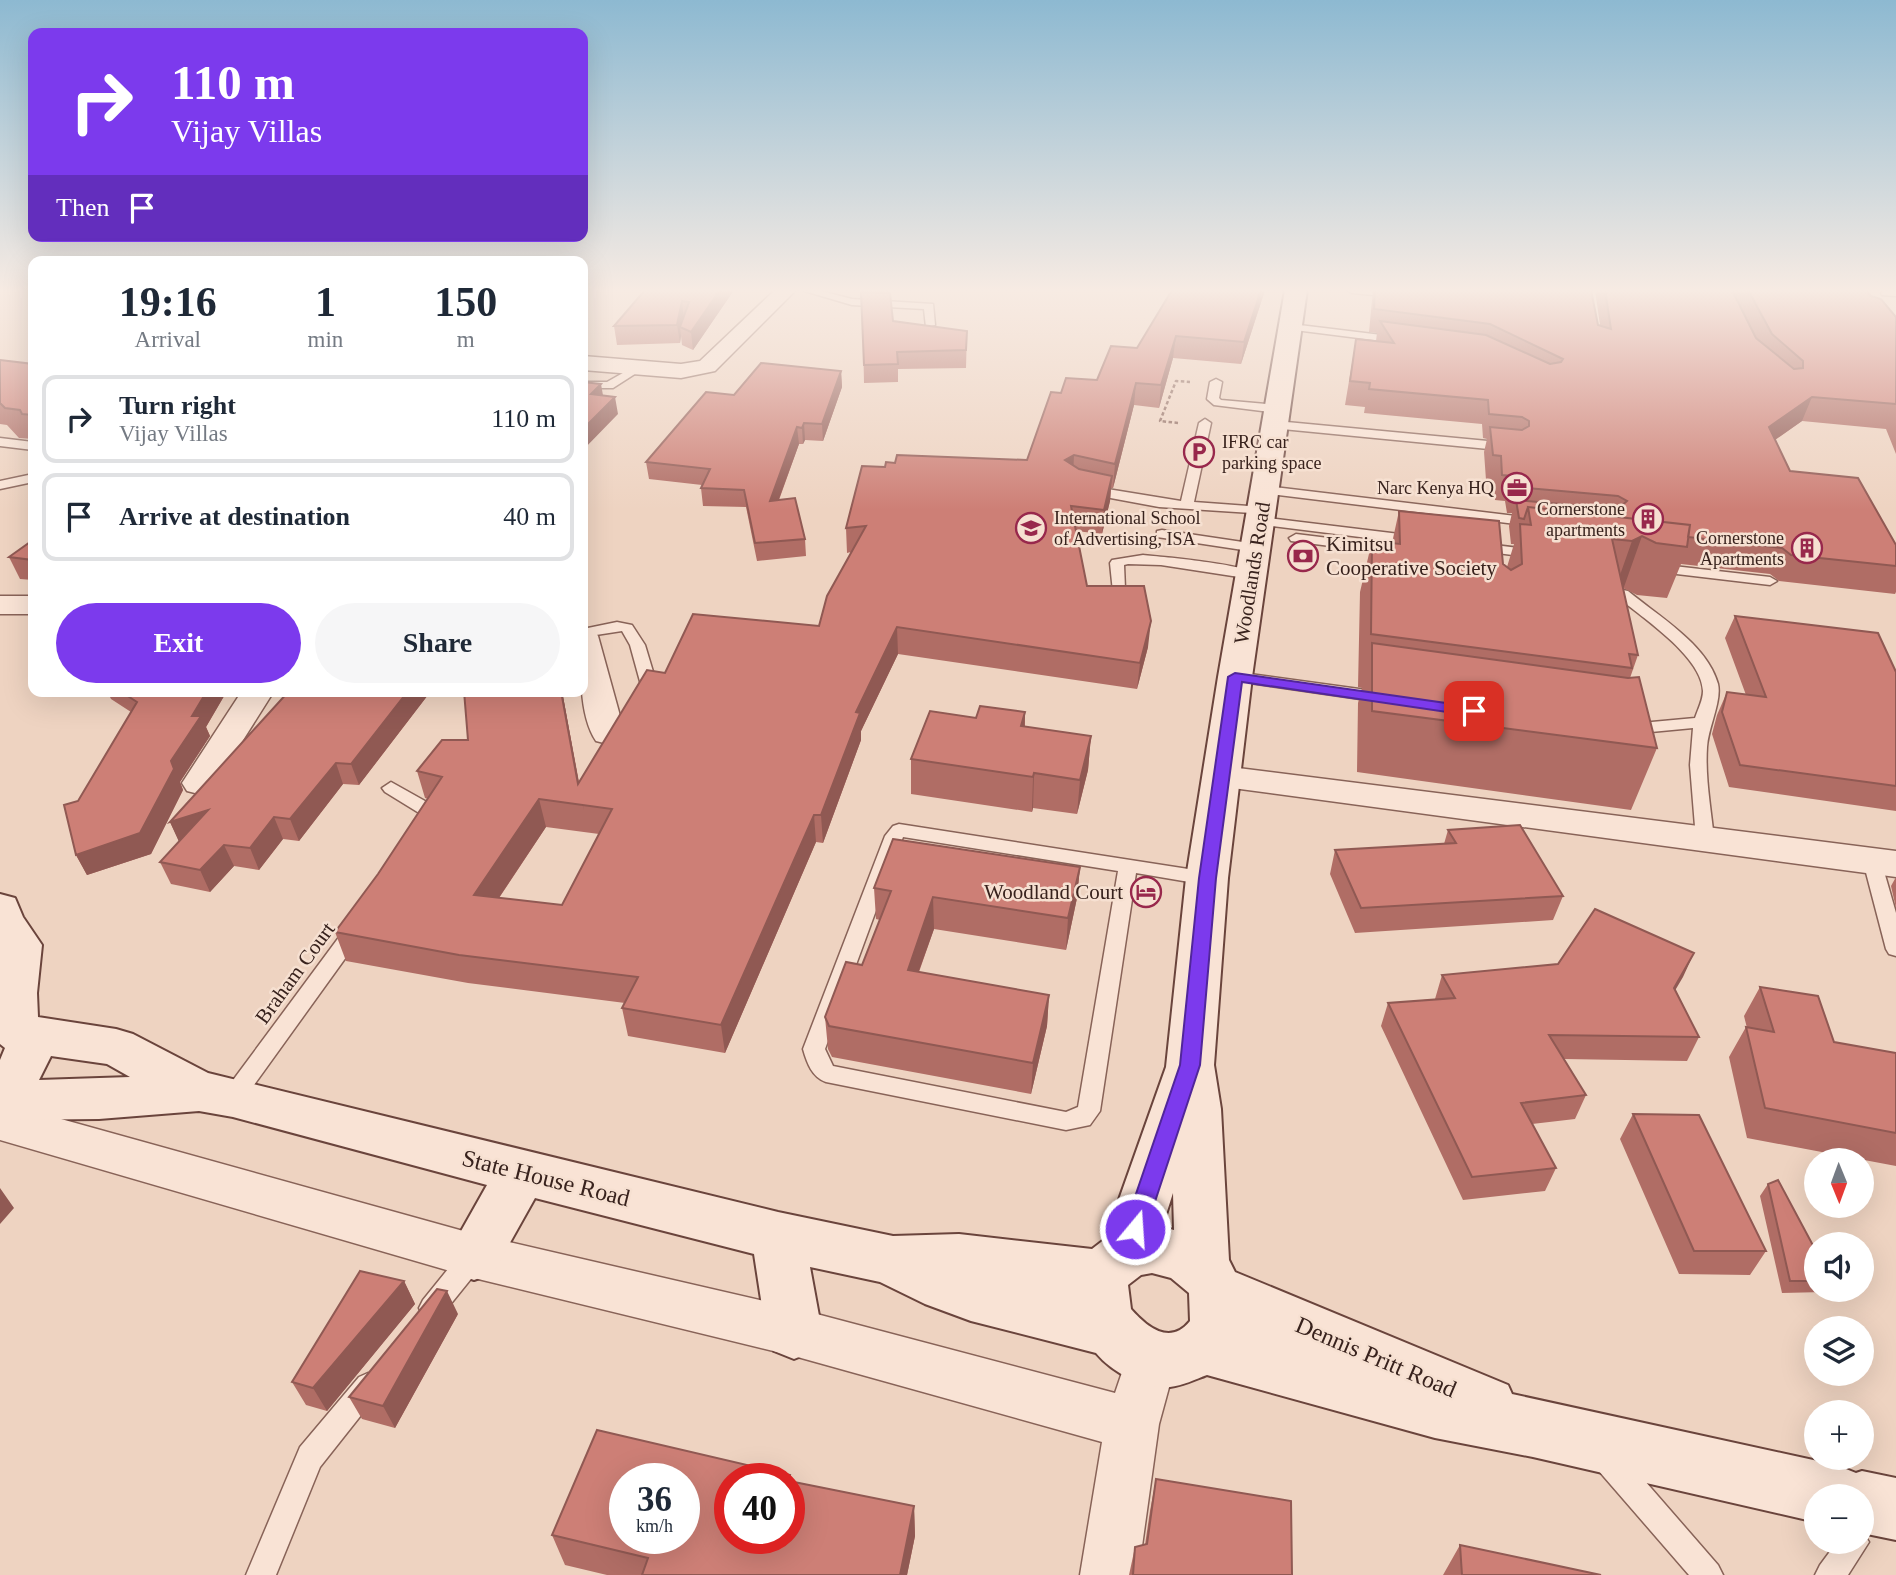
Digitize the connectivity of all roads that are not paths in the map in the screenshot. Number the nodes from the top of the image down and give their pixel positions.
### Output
1 (588, 364) edge
2 (710, 364) edge
3 (1285, 364) edge
4 (637, 368) junction
5 (1215, 383) road end
6 (588, 385) edge
7 (1277, 417) junction
8 (1204, 425) road end
9 (0, 442) edge
10 (28, 445) edge
11 (1515, 448) edge
12 (28, 479) edge
13 (0, 485) edge
14 (1072, 485) edge
15 (1187, 504) junction
16 (1544, 523) edge
17 (1259, 530) junction
18 (1162, 534) dead end
19 (1467, 546) edge
20 (1422, 547) edge
21 (1549, 555) edge
22 (1472, 560) edge
23 (1490, 564) edge
24 (1646, 567) edge
25 (1770, 582) dead end
26 (1118, 589) edge
27 (1623, 594) edge
28 (28, 605) edge
29 (0, 606) edge
30 (588, 633) edge
31 (588, 654) edge
32 (1235, 677) junction
33 (649, 685) edge
34 (254, 697) edge
35 (1394, 699) edge
36 (1702, 722) junction
37 (1619, 730) edge
38 (608, 734) edge
39 (1222, 777) junction
40 (199, 783) dead end
41 (391, 788) dead end
42 (420, 835) edge
43 (1705, 839) junction
44 (1884, 862) edge
45 (1128, 866) junction
46 (1207, 878) junction
47 (1, 917) edge
48 (364, 917) edge
49 (1896, 949) edge
50 (13, 1030) edge
51 (1190, 1065) junction
52 (0, 1090) edge
53 (216, 1094) junction
54 (0, 1100) edge
55 (0, 1121) edge
56 (522, 1173) junction
57 (778, 1236) junction
58 (474, 1256) junction
59 (893, 1260) junction
60 (1116, 1265) junction
61 (1209, 1280) junction
62 (414, 1330) edge
63 (794, 1332) junction
64 (1130, 1344) junction
65 (1205, 1347) junction
66 (388, 1362) edge
67 (1132, 1424) junction
68 (1533, 1427) junction
69 (1590, 1439) junction
70 (1804, 1498) edge
71 (1843, 1554) edge
72 (261, 1575) edge
73 (1109, 1575) edge
74 (1709, 1575) edge
75 (1830, 1575) edge

1 - 4 street
2 - 4 street
3 - 7 main road, Woodlands Road
4 - 6 lane
5 - 7 lane
7 - 11 lane
7 - 17 main road, Woodlands Road
8 - 15 lane
9 - 10 lane
12 - 13 lane
14 - 15 lane
15 - 17 lane
16 - 17 lane
17 - 18 lane
17 - 20 lane
17 - 26 lane
17 - 32 main road, Woodlands Road
19 - 21 lane
22 - 23 lane
24 - 25 lane
27 - 36 lane
28 - 29 street
30 - 33 lane
31 - 38 street
32 - 35 lane
32 - 39 main road, Woodlands Road
34 - 40 street
36 - 37 lane
36 - 43 lane
39 - 43 street
39 - 46 main road, Woodlands Road
41 - 42 lane
43 - 44 street
44 - 49 lane
45 - 45 lane
45 - 46 lane
46 - 51 main road, Woodlands Road
47 - 50 main road
48 - 53 lane, Braham Court
50 - 52 main road
50 - 53 main road, State House Road
51 - 60 main road, Woodlands Road
51 - 61 main road, Woodlands Road
53 - 54 main road, State House Road
53 - 56 main road, State House Road
55 - 58 street
56 - 57 main road, State House Road
56 - 58 main road
57 - 59 main road, State House Road
57 - 63 main road
58 - 62 lane
58 - 63 street
59 - 60 main road, State House Road
59 - 64 main road, State House Road
60 - 61 main road
60 - 64 main road
61 - 65 main road
61 - 68 main road, Dennis Pritt Road
63 - 67 street
64 - 65 main road
64 - 67 street
65 - 68 main road, Dennis Pritt Road
66 - 72 lane
67 - 73 street
68 - 69 main road, Dennis Pritt Road
69 - 70 main road, Dennis Pritt Road
69 - 74 lane
71 - 75 lane

